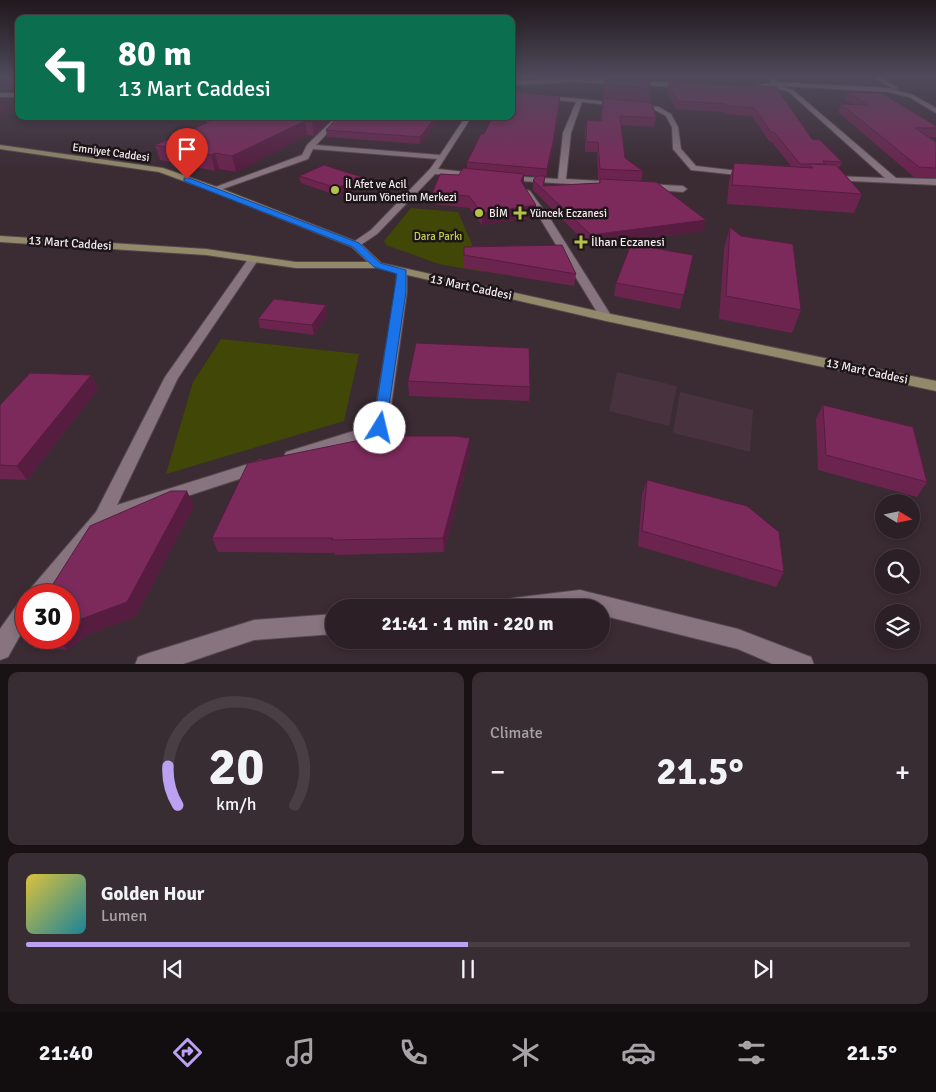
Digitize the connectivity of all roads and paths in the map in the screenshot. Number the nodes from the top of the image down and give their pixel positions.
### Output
1 (577, 108) edge
2 (657, 108) edge
3 (810, 108) edge
4 (209, 120) edge
5 (236, 120) edge
6 (337, 120) edge
7 (466, 120) edge
8 (0, 147) edge
9 (310, 147) junction
10 (442, 157) junction
11 (432, 171) junction
12 (752, 175) edge
13 (485, 176) edge
14 (495, 177) edge
15 (827, 178) edge
16 (893, 180) junction
17 (533, 181) junction
18 (562, 182) junction
19 (936, 182) edge
20 (608, 185) edge
21 (636, 186) edge
22 (214, 189) junction
23 (683, 189) dead end
24 (0, 238) edge
25 (356, 245) junction
26 (253, 260) junction
27 (377, 265) junction
28 (402, 272) junction
29 (606, 317) junction
30 (936, 386) edge
31 (102, 517) junction
32 (47, 584) edge
33 (610, 607) edge
34 (15, 623) edge
35 (325, 625) edge
36 (0, 649) edge
37 (146, 664) edge
38 (802, 664) edge

1 - 18 street
2 - 12 street
3 - 16 street
4 - 5 street
6 - 9 street
7 - 10 street
8 - 22 street, Emniyet Caddesi
9 - 10 street
9 - 22 street
10 - 11 street
11 - 13 street
11 - 25 street
14 - 17 street
15 - 16 street
16 - 19 street
17 - 18 street
17 - 29 street
18 - 20 street
21 - 23 street
22 - 25 street, Emniyet Caddesi
24 - 26 street, 13 Mart Caddesi
25 - 27 street, Emniyet Caddesi
26 - 27 street, 13 Mart Caddesi
26 - 31 street
27 - 28 street, 13 Mart Caddesi
28 - 29 street, 13 Mart Caddesi
28 - 31 street
29 - 30 street, 13 Mart Caddesi
31 - 32 street
33 - 38 street
34 - 36 street
35 - 37 street

